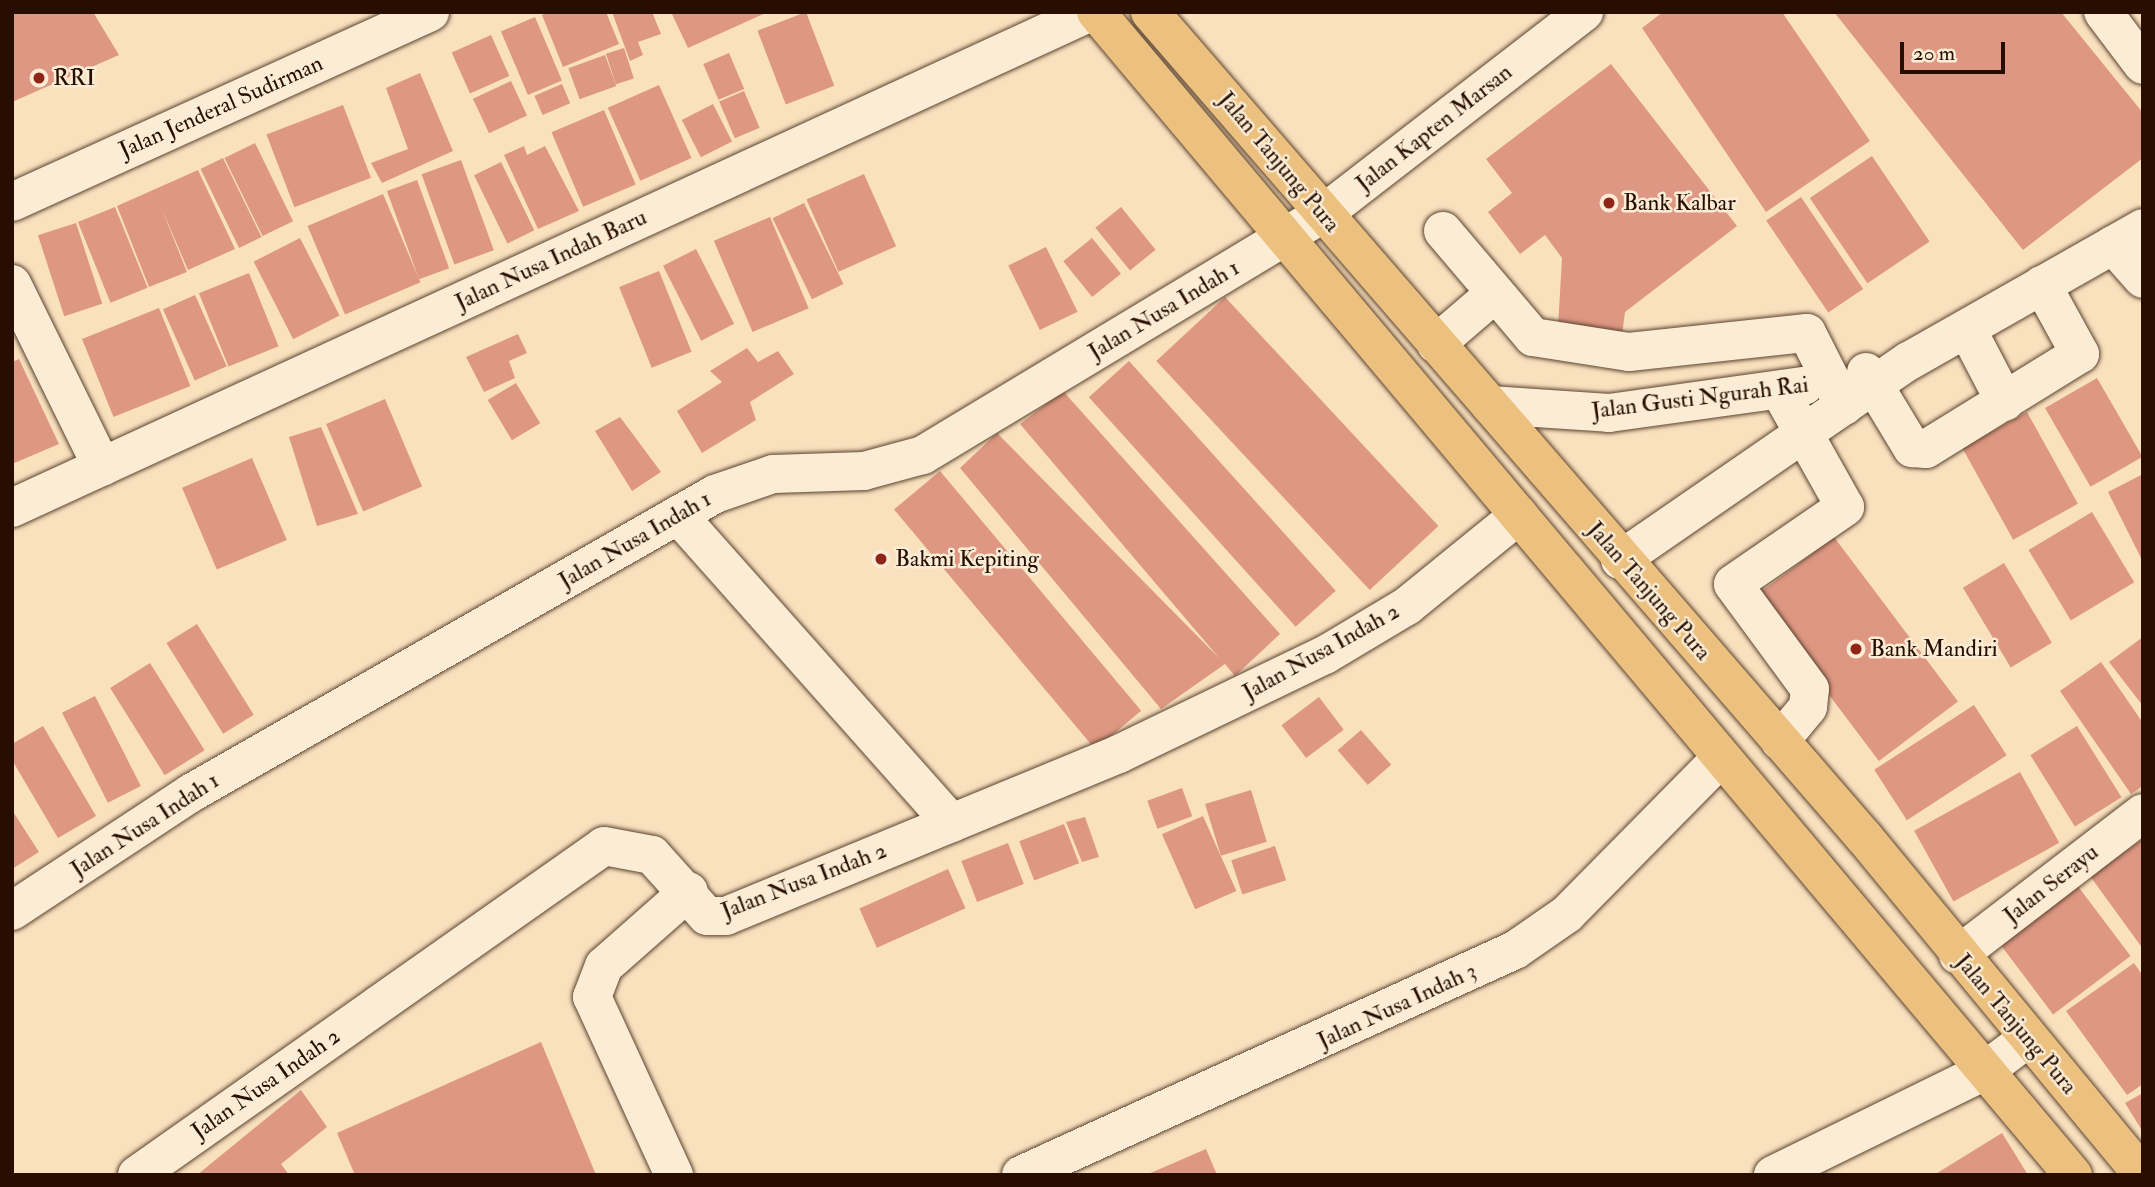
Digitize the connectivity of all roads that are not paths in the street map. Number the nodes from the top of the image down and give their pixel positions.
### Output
1 (430, 12) edge
2 (1094, 12) edge
3 (1150, 12) edge
4 (1584, 12) edge
5 (2103, 12) edge
6 (2143, 65) edge
7 (12, 202) edge
8 (1323, 214) junction
9 (1443, 231) dead end
10 (2128, 237) edge
11 (1282, 239) junction
12 (2143, 279) edge
13 (12, 284) edge
14 (2042, 285) junction
15 (1493, 295) junction
16 (1967, 329) junction
17 (1436, 344) junction
18 (1854, 386) junction
19 (1780, 391) junction
20 (2006, 401) junction
21 (1490, 405) junction
22 (1805, 435) junction
23 (102, 467) junction
24 (12, 509) edge
25 (678, 515) junction
26 (1519, 515) junction
27 (1620, 560) junction
28 (1780, 741) junction
29 (1720, 759) junction
30 (2143, 813) edge
31 (951, 823) junction
32 (689, 891) junction
33 (12, 911) edge
34 (1958, 955) junction
35 (2027, 1039) junction
36 (1983, 1072) junction
37 (137, 1175) edge
38 (674, 1175) edge
39 (1021, 1175) edge
40 (1773, 1175) edge
41 (2073, 1175) edge
42 (2143, 1175) edge

1 - 7 street, Jalan Jenderal Sudirman
2 - 11 highway, Jalan Tanjung Pura
2 - 23 street, Jalan Nusa Indah Baru
3 - 8 highway, Jalan Tanjung Pura
4 - 8 street, Jalan Kapten Marsan
5 - 6 street
8 - 11 street, Jalan Kapten Marsan
8 - 17 highway, Jalan Tanjung Pura
9 - 15 street
10 - 12 street
10 - 14 street, Jalan Gusti Ngurah Rai
11 - 25 street, Jalan Nusa Indah 1
11 - 26 highway, Jalan Tanjung Pura
13 - 23 street
14 - 16 street, Jalan Gusti Ngurah Rai
14 - 20 street
15 - 17 street
15 - 18 street
16 - 18 street, Jalan Gusti Ngurah Rai
16 - 20 street
17 - 21 highway, Jalan Tanjung Pura
18 - 19 street, Jalan Gusti Ngurah Rai
18 - 20 street
18 - 22 street, Jalan Gusti Ngurah Rai
19 - 21 street, Jalan Gusti Ngurah Rai
19 - 22 street
21 - 27 highway, Jalan Tanjung Pura
22 - 27 street, Jalan Gusti Ngurah Rai
22 - 28 street
23 - 24 street, Jalan Nusa Indah Baru
25 - 31 street
25 - 33 street, Jalan Nusa Indah 1
26 - 29 highway, Jalan Tanjung Pura
26 - 31 street, Jalan Nusa Indah 2
27 - 28 highway, Jalan Tanjung Pura
28 - 34 highway, Jalan Tanjung Pura
29 - 36 highway, Jalan Tanjung Pura
29 - 39 street, Jalan Nusa Indah 3
30 - 34 street, Jalan Serayu
31 - 32 street, Jalan Nusa Indah 2
32 - 37 street, Jalan Nusa Indah 2
32 - 38 street
34 - 35 highway, Jalan Tanjung Pura
35 - 36 street
35 - 42 highway, Jalan Tanjung Pura
36 - 40 street
36 - 41 highway, Jalan Tanjung Pura

